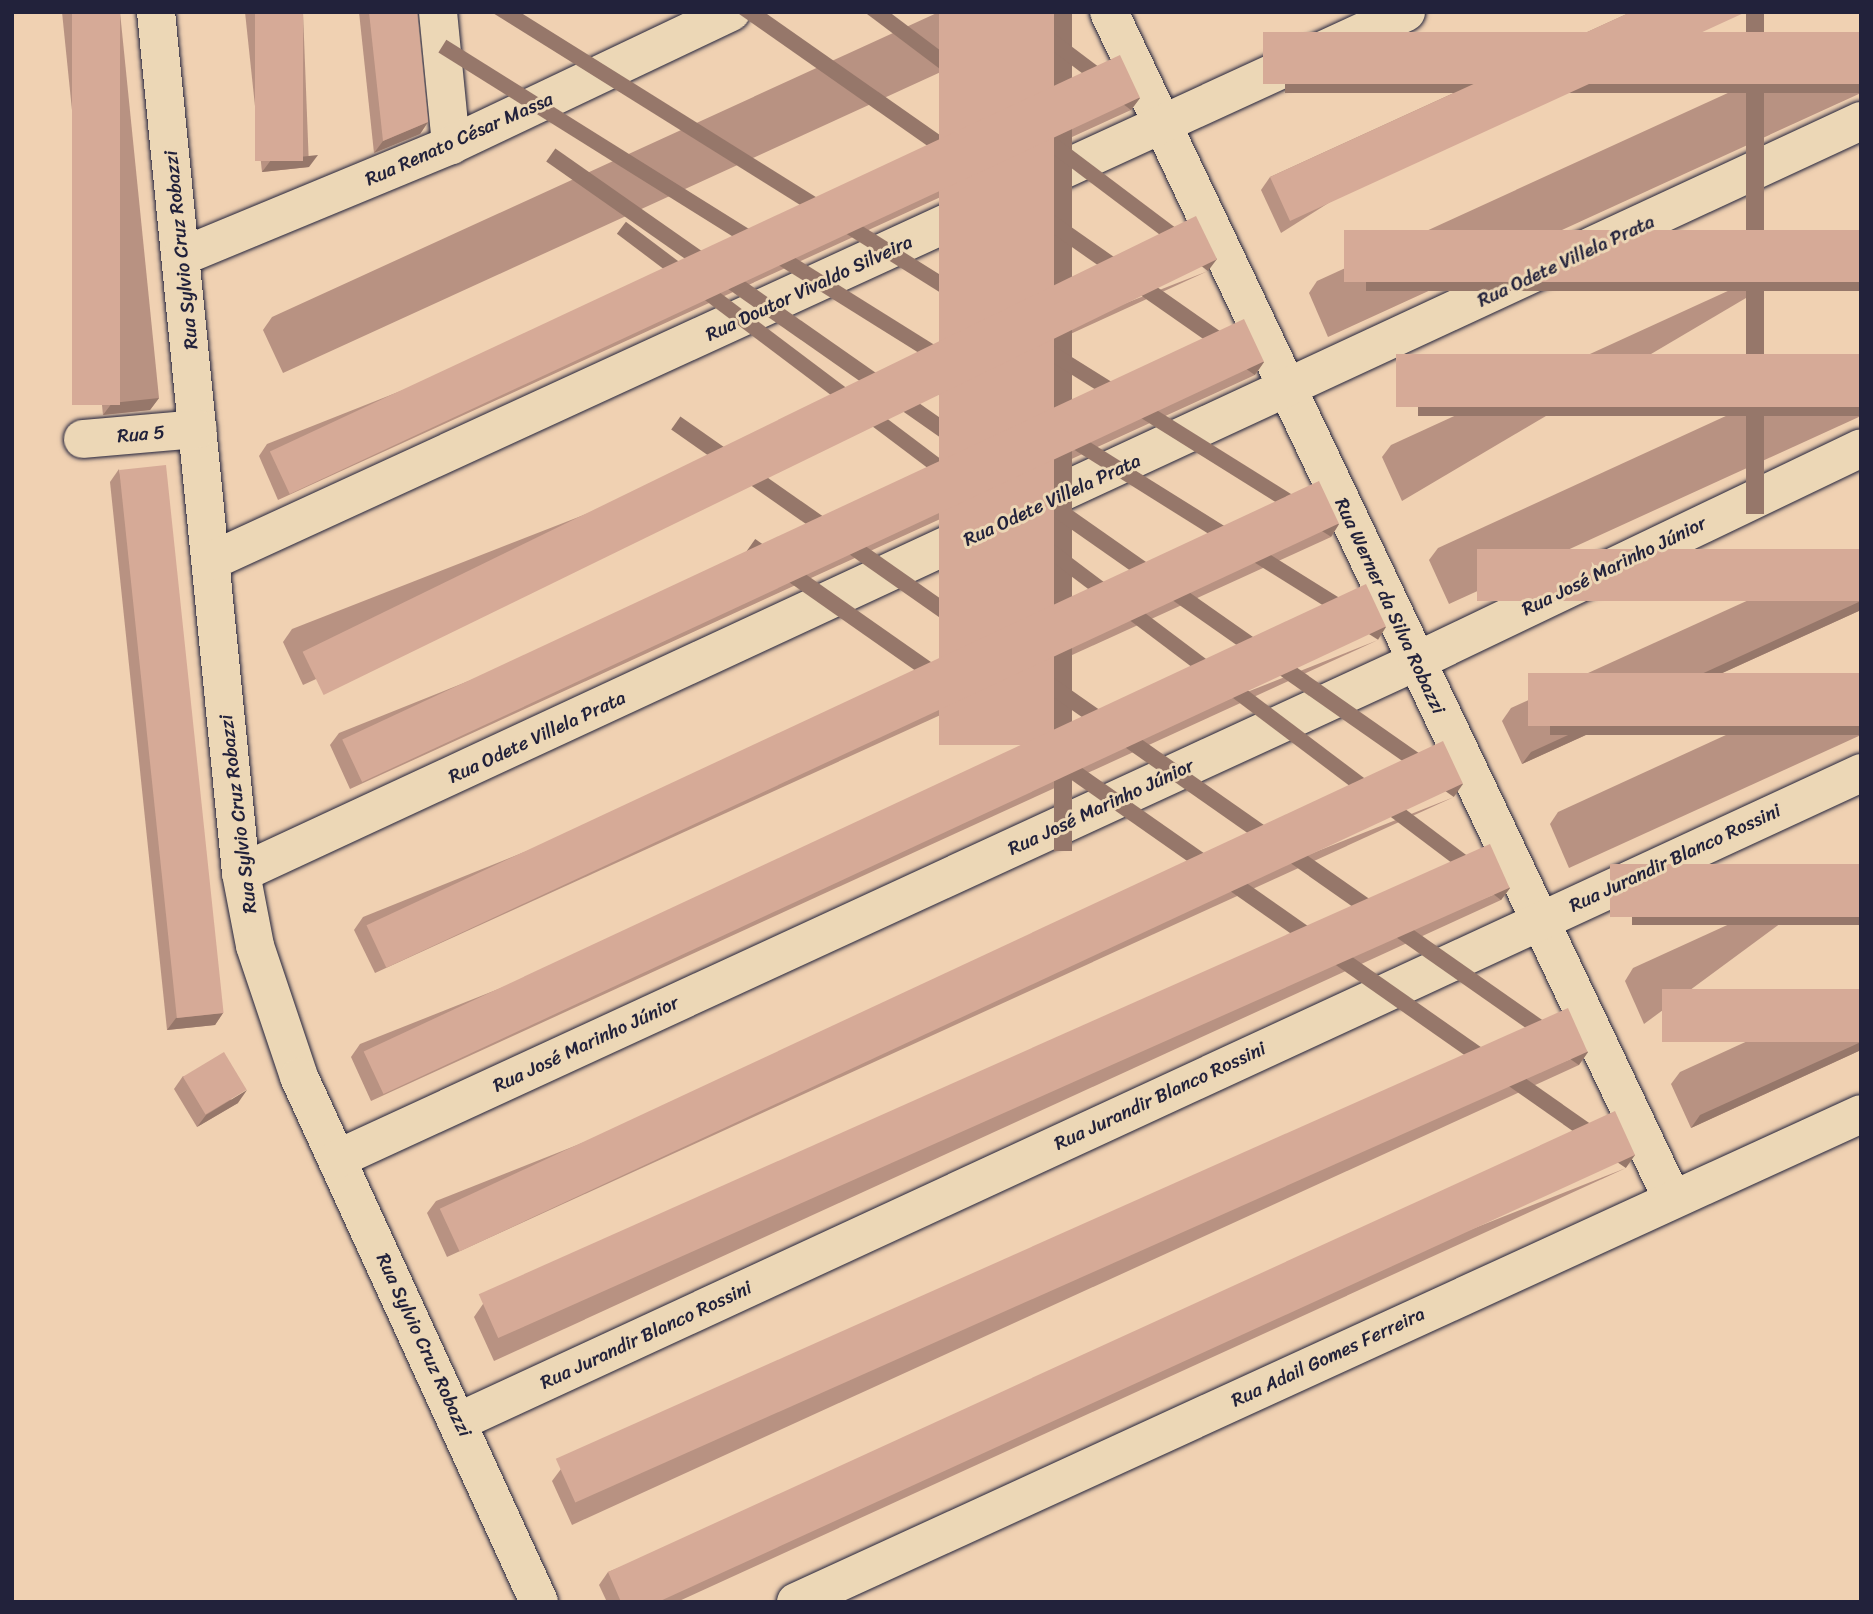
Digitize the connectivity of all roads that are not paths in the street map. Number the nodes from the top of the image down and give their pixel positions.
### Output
1 (156, 12) edge
2 (438, 12) edge
3 (731, 12) edge
4 (1109, 12) edge
5 (1406, 12) edge
6 (1861, 121) edge
7 (1164, 126) junction
8 (451, 145) junction
9 (183, 256) junction
10 (1288, 392) junction
11 (198, 429) junction
12 (83, 439) dead end
13 (1861, 448) edge
14 (211, 561) junction
15 (1417, 661) junction
16 (1861, 773) edge
17 (241, 873) junction
18 (1536, 921) junction
19 (1861, 1114) edge
20 (337, 1159) junction
21 (1672, 1199) junction
22 (460, 1421) junction
23 (538, 1602) edge
24 (796, 1602) edge

1 - 9 street, Rua Sylvio Cruz Robazzi
2 - 8 street
3 - 8 street, Rua Renato César Massa
4 - 7 street, Rua Werner da Silva Robazzi
5 - 7 street, Rua Doutor Vivaldo Silveira
6 - 10 street, Rua Odete Villela Prata
7 - 10 street, Rua Werner da Silva Robazzi
7 - 14 street, Rua Doutor Vivaldo Silveira
8 - 9 street, Rua Renato César Massa
9 - 11 street, Rua Sylvio Cruz Robazzi
10 - 15 street, Rua Werner da Silva Robazzi
10 - 17 street, Rua Odete Villela Prata
11 - 12 street, Rua 5
11 - 14 street, Rua Sylvio Cruz Robazzi
13 - 15 street, Rua José Marinho Júnior
14 - 17 street, Rua Sylvio Cruz Robazzi
15 - 18 street, Rua Werner da Silva Robazzi
15 - 20 street, Rua José Marinho Júnior
16 - 18 street, Rua Jurandir Blanco Rossini
17 - 20 street, Rua Sylvio Cruz Robazzi
18 - 21 street, Rua Werner da Silva Robazzi
18 - 22 street, Rua Jurandir Blanco Rossini
19 - 21 street, Rua Adail Gomes Ferreira
20 - 22 street, Rua Sylvio Cruz Robazzi
21 - 24 street, Rua Adail Gomes Ferreira
22 - 23 street, Rua Sylvio Cruz Robazzi

